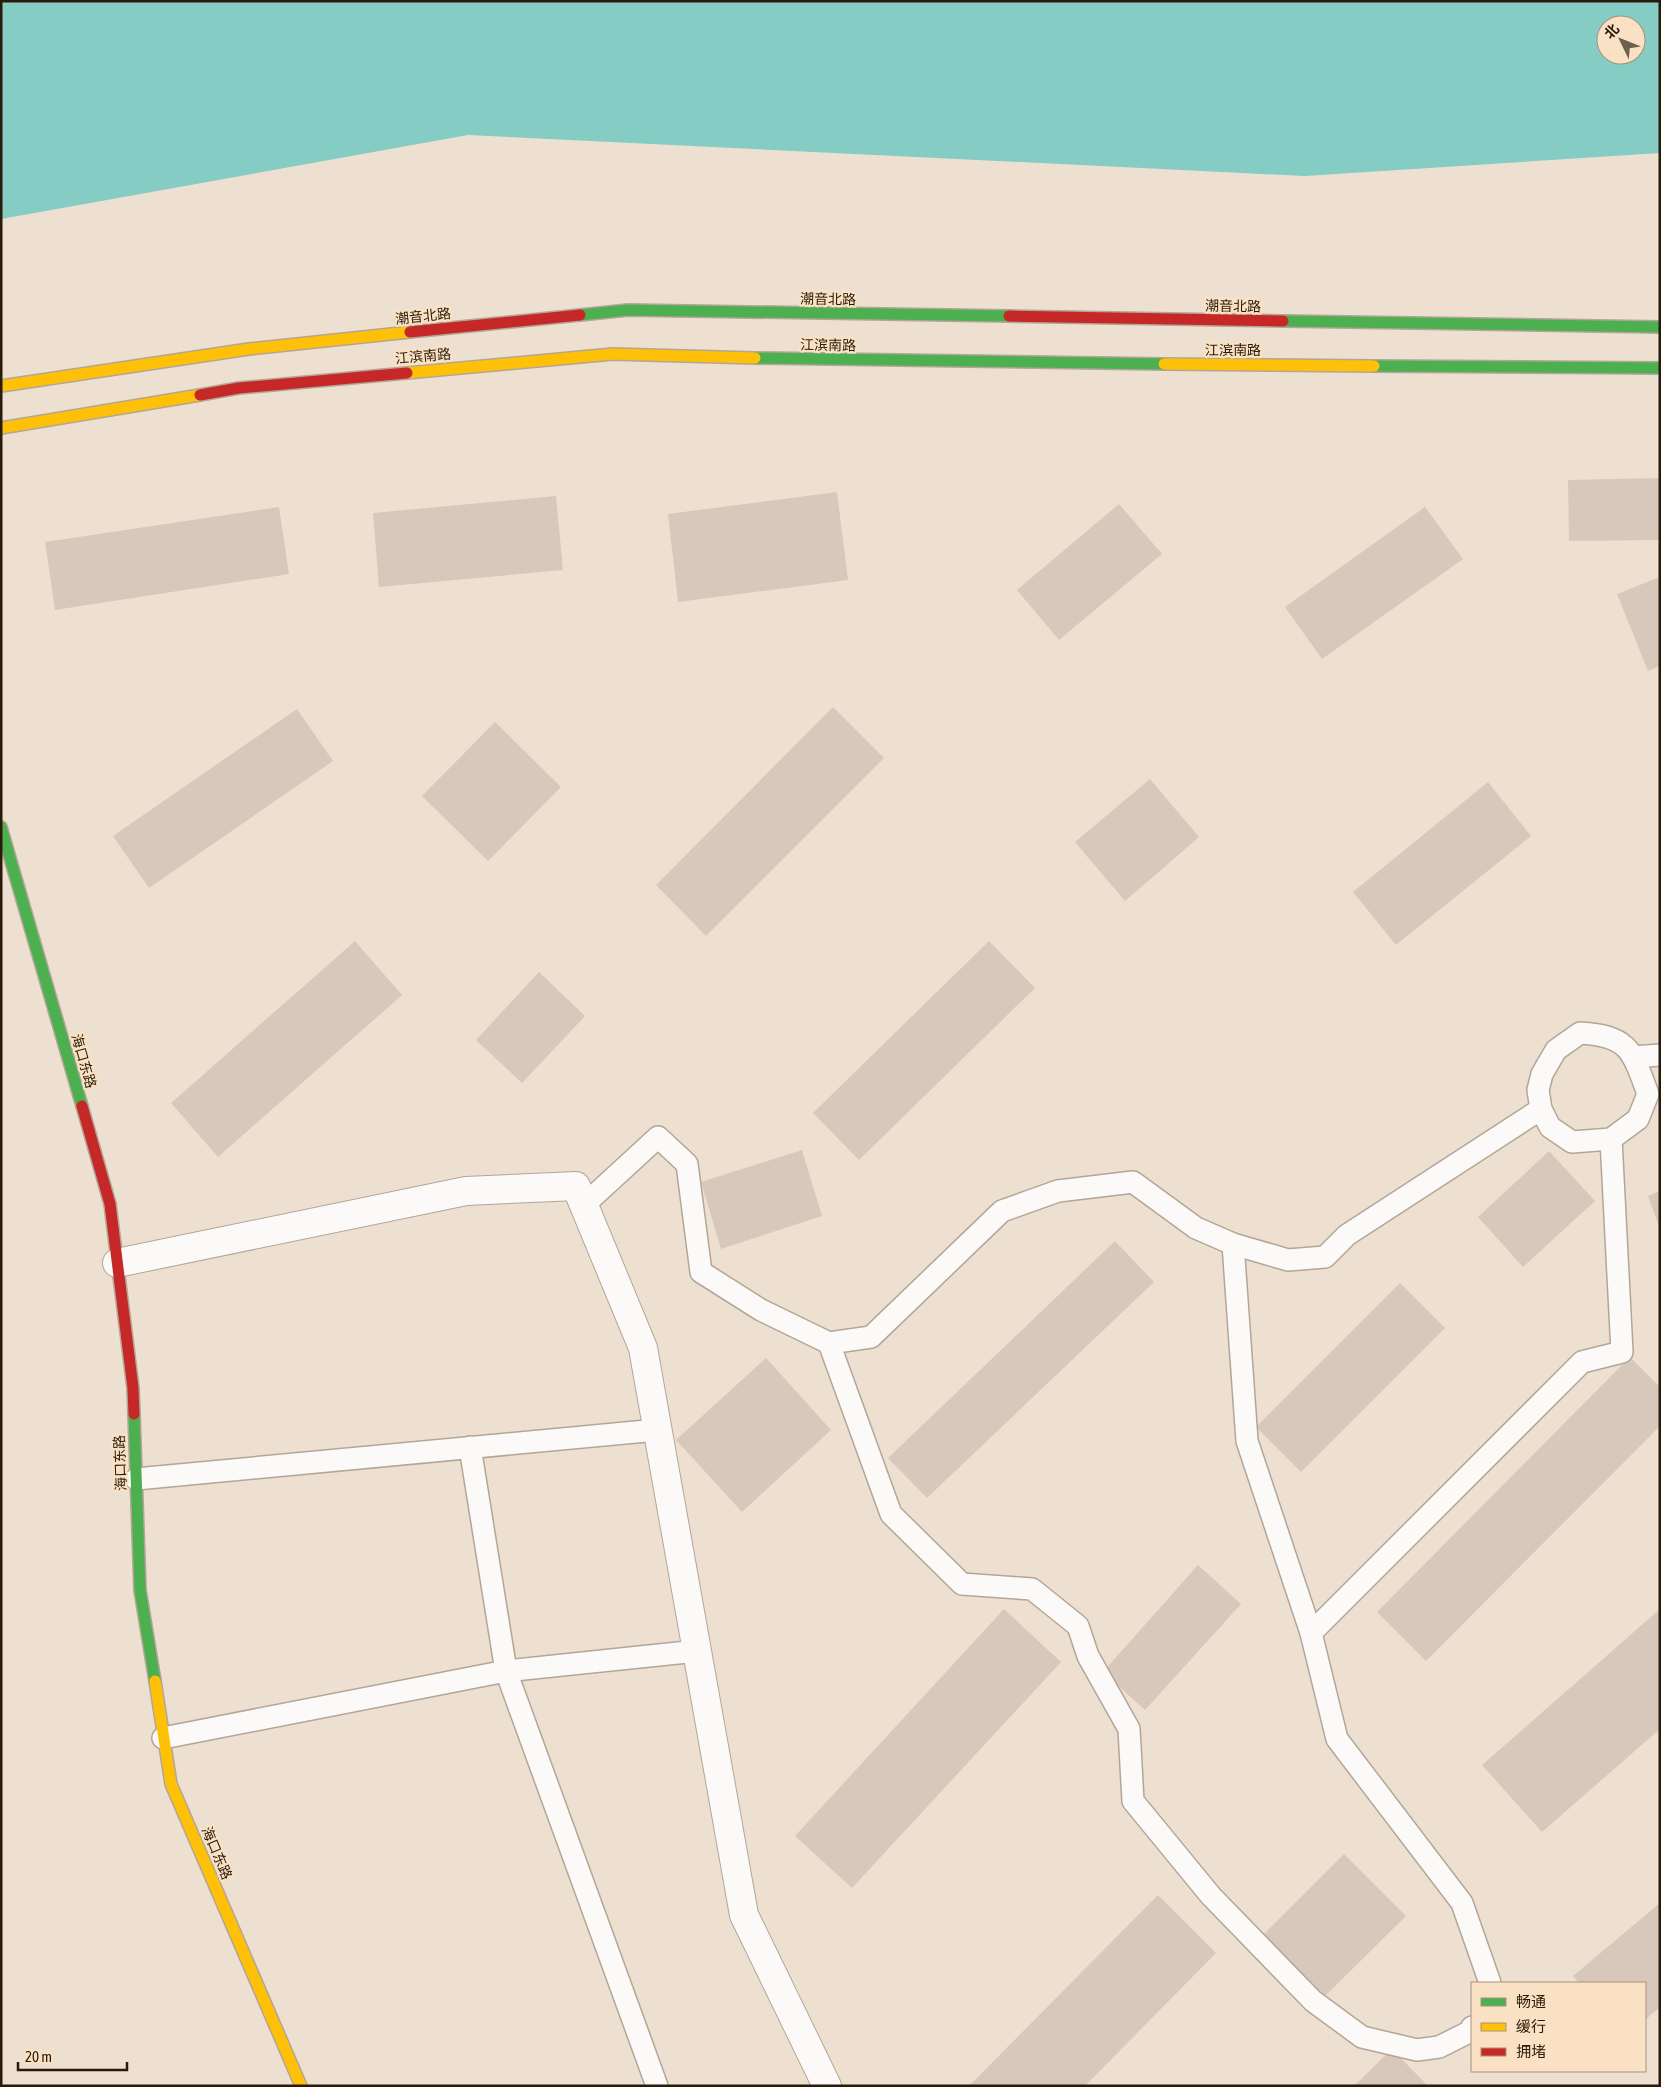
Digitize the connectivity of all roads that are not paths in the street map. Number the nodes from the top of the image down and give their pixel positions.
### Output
1 (1660, 327) edge
2 (1660, 368) edge
3 (1, 386) edge
4 (1, 428) edge
5 (1, 828) edge
6 (1660, 1055) edge
7 (1633, 1057) junction
8 (1654, 1094) edge
9 (1541, 1109) junction
10 (1611, 1139) junction
11 (584, 1205) junction
12 (1233, 1244) junction
13 (117, 1263) junction
14 (828, 1343) junction
15 (656, 1430) junction
16 (470, 1447) junction
17 (136, 1479) junction
18 (1312, 1633) junction
19 (696, 1651) junction
20 (506, 1671) junction
21 (163, 1738) junction
22 (1490, 1982) edge
23 (1471, 2029) edge
24 (301, 2086) edge
25 (656, 2086) edge
26 (827, 2086) edge

1 - 3 main road, 潮音北路
2 - 4 main road, 江滨南路
5 - 13 main road, 海口东路
6 - 7 lane
7 - 8 lane
7 - 9 lane
8 - 10 lane
9 - 10 lane
9 - 12 lane
10 - 18 lane
11 - 13 street
11 - 14 lane
11 - 15 street
12 - 14 lane
12 - 18 lane
13 - 17 main road, 海口东路
14 - 23 lane
15 - 16 lane
15 - 19 street
16 - 17 lane
16 - 20 lane
17 - 21 main road, 海口东路
18 - 22 lane
19 - 20 lane
19 - 26 street
20 - 21 lane
20 - 25 lane
21 - 24 main road, 海口东路

